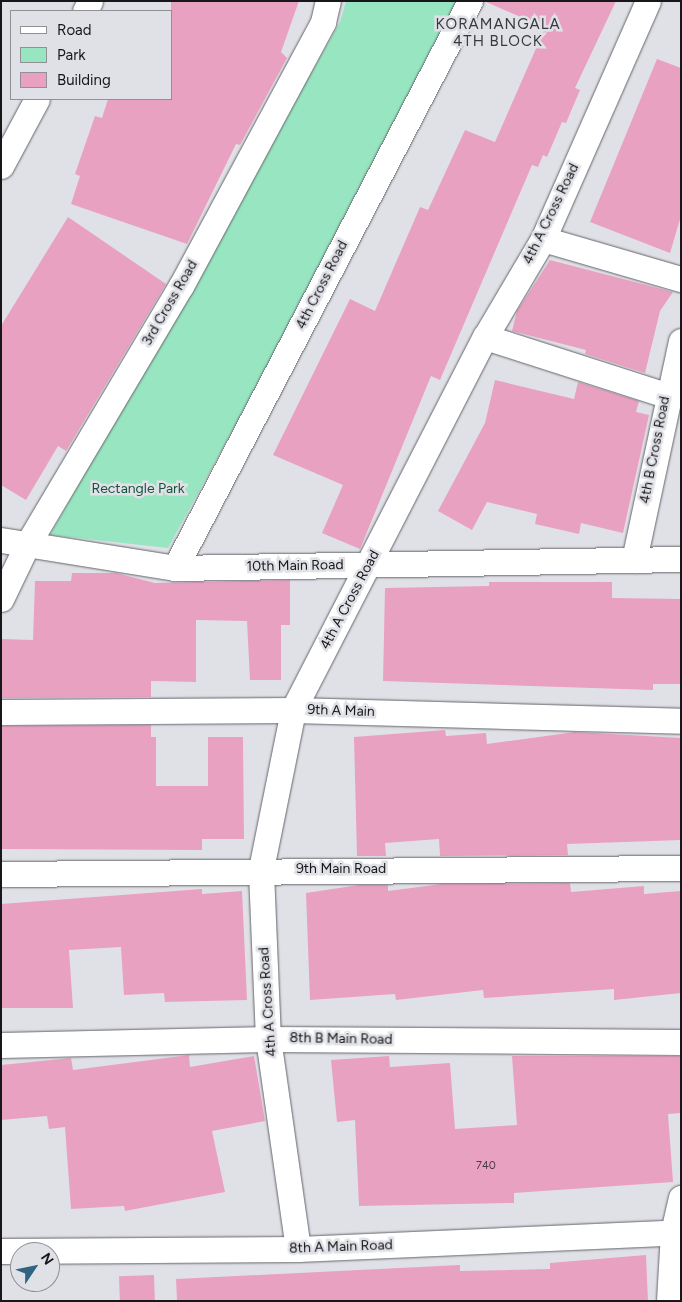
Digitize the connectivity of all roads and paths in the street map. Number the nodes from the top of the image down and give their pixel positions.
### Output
1 (328, 1) edge
2 (470, 1) edge
3 (648, 1) edge
4 (36, 100) edge
5 (1, 166) edge
6 (543, 239) junction
7 (681, 279) edge
8 (485, 336) junction
9 (681, 341) edge
10 (666, 394) junction
11 (1, 540) edge
12 (27, 544) junction
13 (681, 559) edge
14 (634, 560) junction
15 (369, 565) junction
16 (175, 568) junction
17 (1, 599) edge
18 (293, 710) junction
19 (1, 712) edge
20 (681, 721) edge
21 (681, 868) edge
22 (261, 869) junction
23 (1, 874) edge
24 (268, 1039) junction
25 (681, 1042) edge
26 (1, 1045) edge
27 (681, 1198) edge
28 (677, 1232) edge
29 (298, 1249) junction
30 (1, 1251) edge
31 (669, 1301) edge

1 - 12 street, 3rd Cross Road
2 - 16 street, 4th Cross Road
3 - 6 street, 4th A Cross Road
4 - 5 street
6 - 7 street
6 - 8 street, 4th A Cross Road
8 - 10 street
8 - 15 street, 4th A Cross Road
9 - 10 street, 4th B Cross Road
10 - 14 street, 4th B Cross Road
11 - 12 street, 10th Main Road
12 - 16 street, 10th Main Road
12 - 17 street, 3rd Cross Road
13 - 14 street, 10th Main Road
14 - 15 street, 10th Main Road
15 - 16 street, 10th Main Road
15 - 18 street, 4th A Cross Road
18 - 19 street, 9th A Main
18 - 20 street, 9th A Main
18 - 22 street, 4th A Cross Road
21 - 22 street, 9th Main Road
22 - 23 street, 9th Main Road
22 - 24 street, 4th A Cross Road
24 - 25 street, 8th B Main Road
24 - 26 street, 8th B Main Road
24 - 29 street, 4th A Cross Road
27 - 28 street
28 - 29 street, 8th A Main Road
28 - 31 street
29 - 30 street, 8th A Main Road

